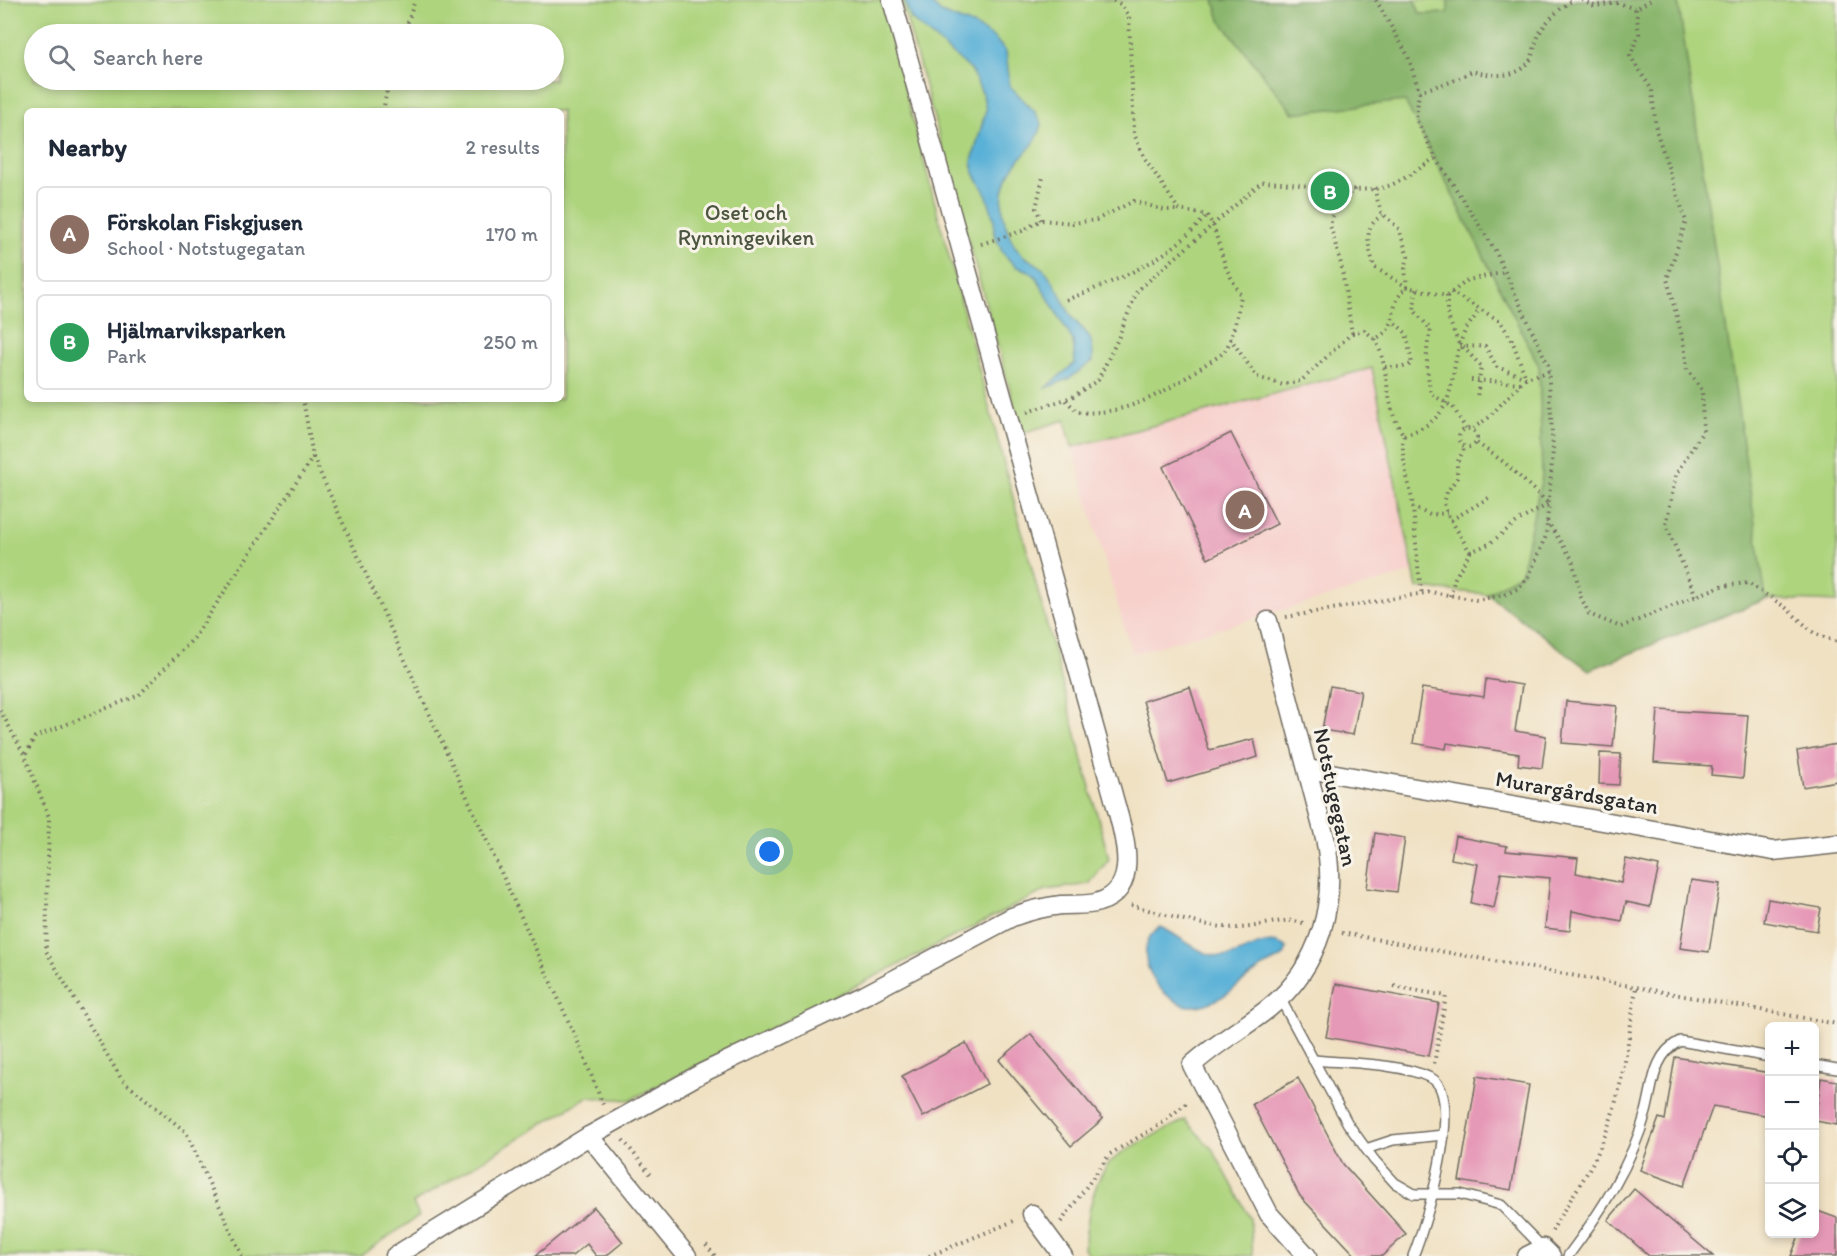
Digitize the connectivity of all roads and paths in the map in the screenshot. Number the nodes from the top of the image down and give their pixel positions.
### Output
1 (415, 0) edge
2 (892, 0) edge
3 (1112, 0) edge
4 (1376, 0) edge
5 (1573, 0) edge
6 (1582, 0) edge
7 (1650, 0) edge
8 (1636, 9) junction
9 (407, 24) edge
10 (387, 90) edge
11 (1419, 92) junction
12 (384, 108) edge
13 (1436, 158) junction
14 (1043, 177) dead end
15 (1374, 188) junction
16 (1355, 189) junction
17 (1179, 210) junction
18 (1207, 215) junction
19 (1383, 215) junction
20 (1041, 220) junction
21 (1214, 225) junction
22 (993, 241) dead end
23 (1506, 272) junction
24 (1407, 287) junction
25 (1416, 289) junction
26 (1449, 294) junction
27 (1066, 300) dead end
28 (1479, 308) junction
29 (1394, 322) junction
30 (1352, 333) junction
31 (1230, 337) junction
32 (1375, 339) junction
33 (1461, 347) junction
34 (1385, 367) junction
35 (1549, 372) junction
36 (1526, 378) junction
37 (1471, 380) dead end
38 (1478, 382) junction
39 (1521, 383) junction
40 (1477, 398) dead end
41 (1066, 400) junction
42 (304, 402) edge
43 (1448, 403) junction
44 (1007, 419) junction
45 (1466, 429) junction
46 (1472, 429) junction
47 (1404, 435) junction
48 (1477, 443) junction
49 (1466, 447) junction
50 (313, 457) junction
51 (1492, 496) dead end
52 (1548, 504) junction
53 (1412, 507) junction
54 (1447, 513) junction
55 (1452, 520) junction
56 (1547, 521) junction
57 (1470, 552) junction
58 (1422, 594) junction
59 (1450, 596) junction
60 (1696, 596) junction
61 (1268, 621) joint
62 (1837, 642) edge
63 (0, 710) edge
64 (25, 756) junction
65 (1308, 769) junction
66 (1837, 844) edge
67 (1110, 896) junction
68 (1323, 930) junction
69 (1394, 986) dead end
70 (1636, 987) junction
71 (1280, 998) junction
72 (1837, 1024) edge
73 (1765, 1056) edge
74 (1313, 1060) junction
75 (1819, 1066) edge
76 (1837, 1069) edge
77 (1432, 1078) junction
78 (1204, 1089) junction
79 (611, 1124) junction
80 (1444, 1135) junction
81 (589, 1136) junction
82 (1366, 1149) junction
83 (1432, 1193) junction
84 (1032, 1214) joint
85 (1049, 1237) junction
86 (1541, 1253) edge
87 (242, 1256) edge
88 (395, 1256) edge
89 (687, 1256) edge
90 (929, 1256) edge
91 (1063, 1256) edge
92 (1307, 1256) edge
93 (1413, 1256) edge
94 (1568, 1256) edge

1 - 9 path
2 - 44 street
3 - 17 path
4 - 11 path
5 - 11 path
6 - 8 path
7 - 8 path
8 - 60 path
10 - 12 path
11 - 13 path
13 - 15 path
13 - 23 path
14 - 20 path
15 - 16 path
15 - 19 path
16 - 21 path
16 - 30 path
17 - 18 path
17 - 20 path
18 - 21 path
18 - 27 path
19 - 24 path
19 - 24 path
20 - 22 path
21 - 31 path
21 - 41 path
23 - 26 path
23 - 35 path
24 - 25 path
24 - 29 path
25 - 26 path
25 - 43 path
26 - 28 path
26 - 33 path
28 - 33 path
28 - 36 path
29 - 32 path
29 - 34 path
30 - 31 path
30 - 32 path
31 - 41 path
32 - 34 path
33 - 36 path
33 - 38 path
33 - 43 path
34 - 47 path
35 - 36 path
35 - 52 path
36 - 39 path
37 - 38 path
38 - 39 path
38 - 40 path
39 - 46 path
41 - 44 path
42 - 50 path
43 - 45 path
43 - 47 path
44 - 67 street
45 - 46 path
45 - 49 path
46 - 48 path
47 - 53 path
48 - 49 path
48 - 52 path
49 - 54 path
50 - 64 path
50 - 79 path
51 - 55 path
52 - 56 path
52 - 57 path
53 - 54 path
53 - 58 path
54 - 55 path
55 - 57 path
56 - 59 path
56 - 60 path
57 - 59 path
58 - 59 path
58 - 61 path
60 - 62 path
61 - 65 street, Notstugegatan
63 - 64 path
64 - 87 path
65 - 66 street, Murargårdsgatan
65 - 68 street, Notstugegatan
67 - 68 path
67 - 79 street
68 - 70 path
68 - 71 street, Notstugegatan
69 - 77 path
70 - 72 path
70 - 86 path
71 - 74 lane
71 - 78 street, Notstugegatan
73 - 94 lane
74 - 77 lane
74 - 82 lane
75 - 76 lane
77 - 80 lane
78 - 85 path
78 - 92 street, Notstugegatan
79 - 81 street
80 - 82 lane
80 - 83 lane
81 - 88 street
81 - 89 street
82 - 83 lane
83 - 86 lane
83 - 93 lane
84 - 85 street
84 - 90 path
85 - 91 street

